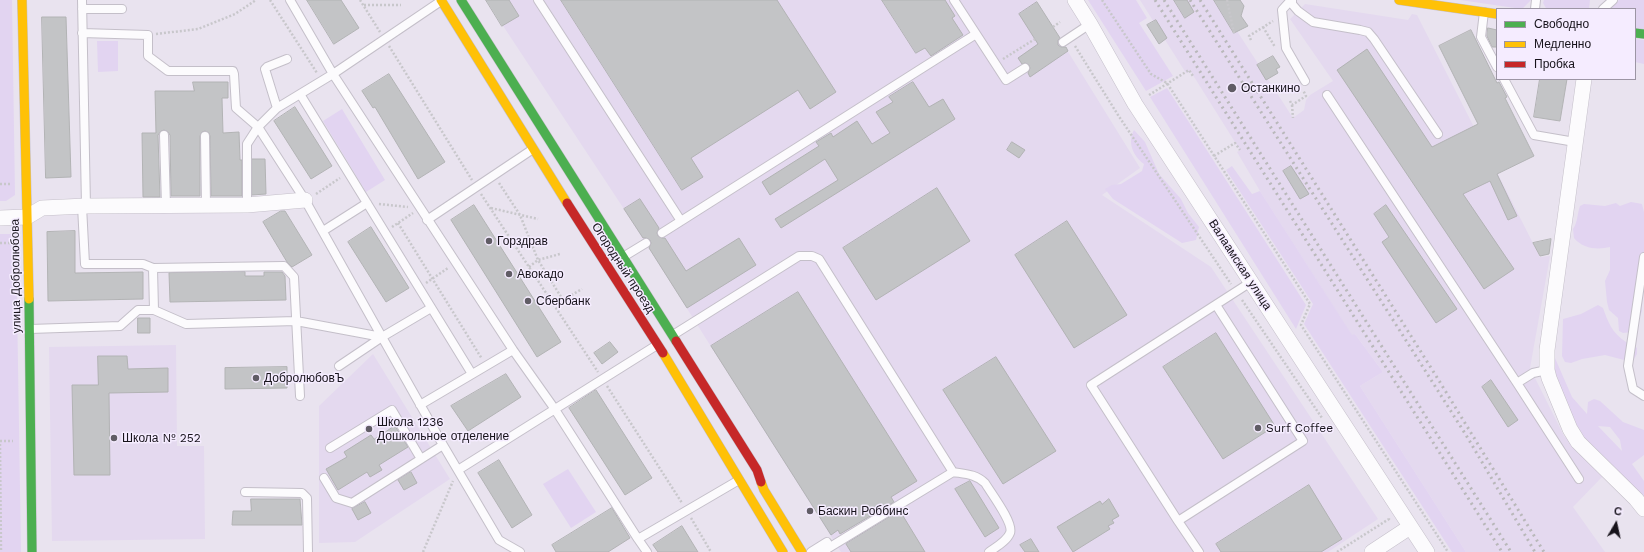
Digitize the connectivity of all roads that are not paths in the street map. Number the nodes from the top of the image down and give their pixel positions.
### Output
1 (22, 0) edge
2 (82, 0) edge
3 (290, 0) edge
4 (441, 0) edge
5 (461, 0) edge
6 (538, 0) edge
7 (954, 0) edge
8 (1075, 0) edge
9 (1291, 0) edge
10 (1399, 0) edge
11 (1613, 0) edge
12 (1605, 8) edge
13 (82, 9) junction
14 (122, 9) dead end
15 (1484, 12) junction
16 (1496, 14) edge
17 (1090, 24) junction
18 (82, 33) junction
19 (976, 34) junction
20 (1066, 40) road end
21 (287, 60) dead end
22 (1496, 65) edge
23 (1025, 68) dead end
24 (333, 74) junction
25 (1505, 80) edge
26 (1584, 80) edge
27 (1305, 81) dead end
28 (300, 94) junction
29 (1327, 95) dead end
30 (277, 108) junction
31 (258, 127) junction
32 (1438, 134) dead end
33 (164, 135) dead end
34 (205, 136) dead end
35 (1575, 142) junction
36 (534, 149) junction
37 (305, 200) junction
38 (366, 203) junction
39 (247, 205) junction
40 (84, 206) junction
41 (166, 206) junction
42 (206, 206) junction
43 (27, 217) junction
44 (0, 218) edge
45 (428, 220) junction
46 (680, 221) junction
47 (323, 231) junction
48 (662, 233) dead end
49 (646, 242) dead end
50 (622, 257) junction
51 (1644, 257) edge
52 (153, 268) junction
53 (1251, 282) junction
54 (1216, 305) junction
55 (431, 308) junction
56 (154, 310) junction
57 (296, 321) junction
58 (29, 329) junction
59 (672, 336) junction
60 (382, 337) junction
61 (658, 344) junction
62 (513, 350) junction
63 (339, 366) dead end
64 (1547, 370) junction
65 (472, 374) junction
66 (1517, 383) junction
67 (300, 396) dead end
68 (1644, 396) edge
69 (420, 406) junction
70 (554, 408) junction
71 (443, 445) junction
72 (330, 448) dead end
73 (421, 459) junction
74 (458, 470) junction
75 (953, 472) junction
76 (324, 478) dead end
77 (739, 480) junction
78 (1579, 480) dead end
79 (915, 488) dead end
80 (246, 492) dead end
81 (1641, 501) edge
82 (1178, 521) junction
83 (1410, 527) junction
84 (638, 539) junction
85 (32, 552) edge
86 (308, 552) edge
87 (520, 552) edge
88 (647, 552) edge
89 (783, 552) edge
90 (802, 552) edge
91 (811, 552) edge
92 (822, 552) edge
93 (989, 552) edge
94 (1199, 552) edge
95 (1372, 552) edge
96 (1427, 552) edge

1 - 43 main road, улица Добролюбова
2 - 13 lane
3 - 24 lane
4 - 24 lane
4 - 36 main road, Огородный проезд
5 - 50 main road, Огородный проезд
6 - 46 lane
7 - 19 lane
8 - 17 street, Валаамская улица
9 - 27 lane
9 - 32 lane
10 - 15 main road
11 - 12 lane
13 - 14 lane
13 - 18 lane
15 - 16 main road
15 - 22 lane
17 - 20 lane
17 - 53 street, Валаамская улица
18 - 31 lane
18 - 40 lane
19 - 23 lane
19 - 46 lane
21 - 30 lane
24 - 28 lane
24 - 45 lane
25 - 35 lane
26 - 35 street
28 - 30 lane
28 - 38 lane
29 - 66 lane
30 - 31 lane
31 - 37 lane
31 - 39 lane
33 - 41 lane
34 - 42 lane
35 - 64 street
36 - 45 lane
36 - 61 main road, Огородный проезд
37 - 39 street
37 - 47 lane
38 - 47 lane
38 - 55 lane
39 - 42 street
40 - 41 street
40 - 43 street
40 - 52 lane
41 - 42 street
43 - 44 street
43 - 58 main road, улица Добролюбова
45 - 62 lane
46 - 48 lane
47 - 60 lane
49 - 50 lane
50 - 59 main road, Огородный проезд
51 - 68 lane
52 - 56 lane
52 - 57 lane
53 - 54 lane
53 - 83 street, Валаамская улица
54 - 82 lane
54 - 82 lane
55 - 60 lane
55 - 65 lane
56 - 57 lane
56 - 58 lane
57 - 60 lane
57 - 67 lane
58 - 85 main road, улица Добролюбова
59 - 75 lane
59 - 90 main road, Огородный проезд
60 - 63 lane
60 - 69 lane
61 - 70 lane
61 - 77 main road, Огородный проезд
62 - 65 lane
62 - 70 lane
64 - 66 lane
64 - 81 street
65 - 69 lane
66 - 78 lane
69 - 71 lane
70 - 74 lane
70 - 84 lane
71 - 73 lane
71 - 74 lane
72 - 73 lane
73 - 76 lane
74 - 87 lane
75 - 92 lane
75 - 93 lane
77 - 84 lane
77 - 89 main road, Огородный проезд
79 - 91 lane
80 - 86 lane
82 - 94 lane
83 - 95 street
83 - 96 street, Валаамская улица
84 - 88 lane

